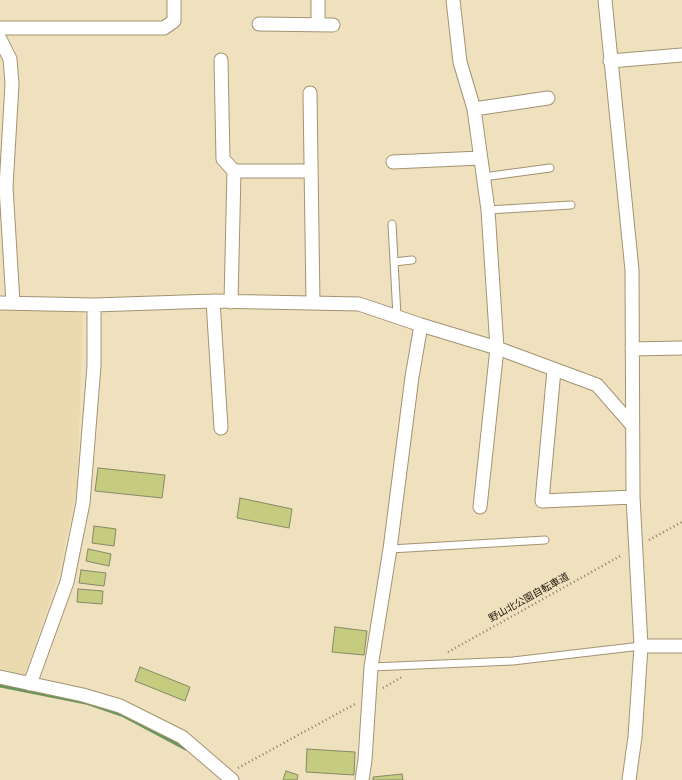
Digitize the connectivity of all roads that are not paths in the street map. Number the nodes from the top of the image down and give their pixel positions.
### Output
1 (174, 0) edge
2 (318, 0) edge
3 (453, 0) edge
4 (605, 0) edge
5 (259, 24) dead end
6 (318, 25) junction
7 (333, 25) dead end
8 (0, 28) edge
9 (0, 39) edge
10 (682, 55) edge
11 (221, 60) dead end
12 (610, 61) junction
13 (310, 93) dead end
14 (548, 98) dead end
15 (474, 109) junction
16 (480, 158) junction
17 (393, 162) dead end
18 (550, 168) dead end
19 (234, 171) junction
20 (311, 171) junction
21 (483, 177) junction
22 (571, 205) dead end
23 (488, 210) junction
24 (392, 224) dead end
25 (412, 260) dead end
26 (394, 262) junction
27 (213, 301) junction
28 (231, 302) junction
29 (0, 303) edge
30 (13, 303) junction
31 (313, 303) junction
32 (94, 305) junction
33 (397, 316) junction
34 (421, 325) junction
35 (497, 348) junction
36 (682, 348) edge
37 (632, 349) junction
38 (554, 370) junction
39 (632, 424) junction
40 (221, 428) dead end
41 (633, 497) junction
42 (480, 507) dead end
43 (545, 540) dead end
44 (390, 549) junction
45 (641, 646) junction
46 (682, 646) edge
47 (371, 667) junction
48 (0, 677) edge
49 (30, 684) junction
50 (232, 776) edge
51 (362, 780) edge
52 (629, 780) edge

1 - 8 street
2 - 6 street
3 - 15 street
4 - 12 street
5 - 6 street
6 - 7 street
9 - 30 street
10 - 12 street
11 - 19 street
12 - 37 street
13 - 20 street
14 - 15 street
15 - 16 street
16 - 17 street
16 - 21 street
18 - 21 lane
19 - 20 street
19 - 28 street
20 - 31 street
21 - 23 street
22 - 23 lane
23 - 35 street
24 - 26 lane
25 - 26 lane
26 - 33 lane
27 - 28 street
27 - 32 street
27 - 40 street
28 - 31 street
29 - 30 street
30 - 32 street
31 - 33 street
32 - 49 street
33 - 34 street
34 - 35 street
34 - 44 street
35 - 38 street
35 - 42 street
36 - 37 street
37 - 39 street
38 - 39 street
38 - 41 street
39 - 41 street
41 - 45 street
43 - 44 lane
44 - 47 street
45 - 46 street
45 - 47 lane
45 - 52 street
47 - 51 street
48 - 49 street
49 - 50 street

